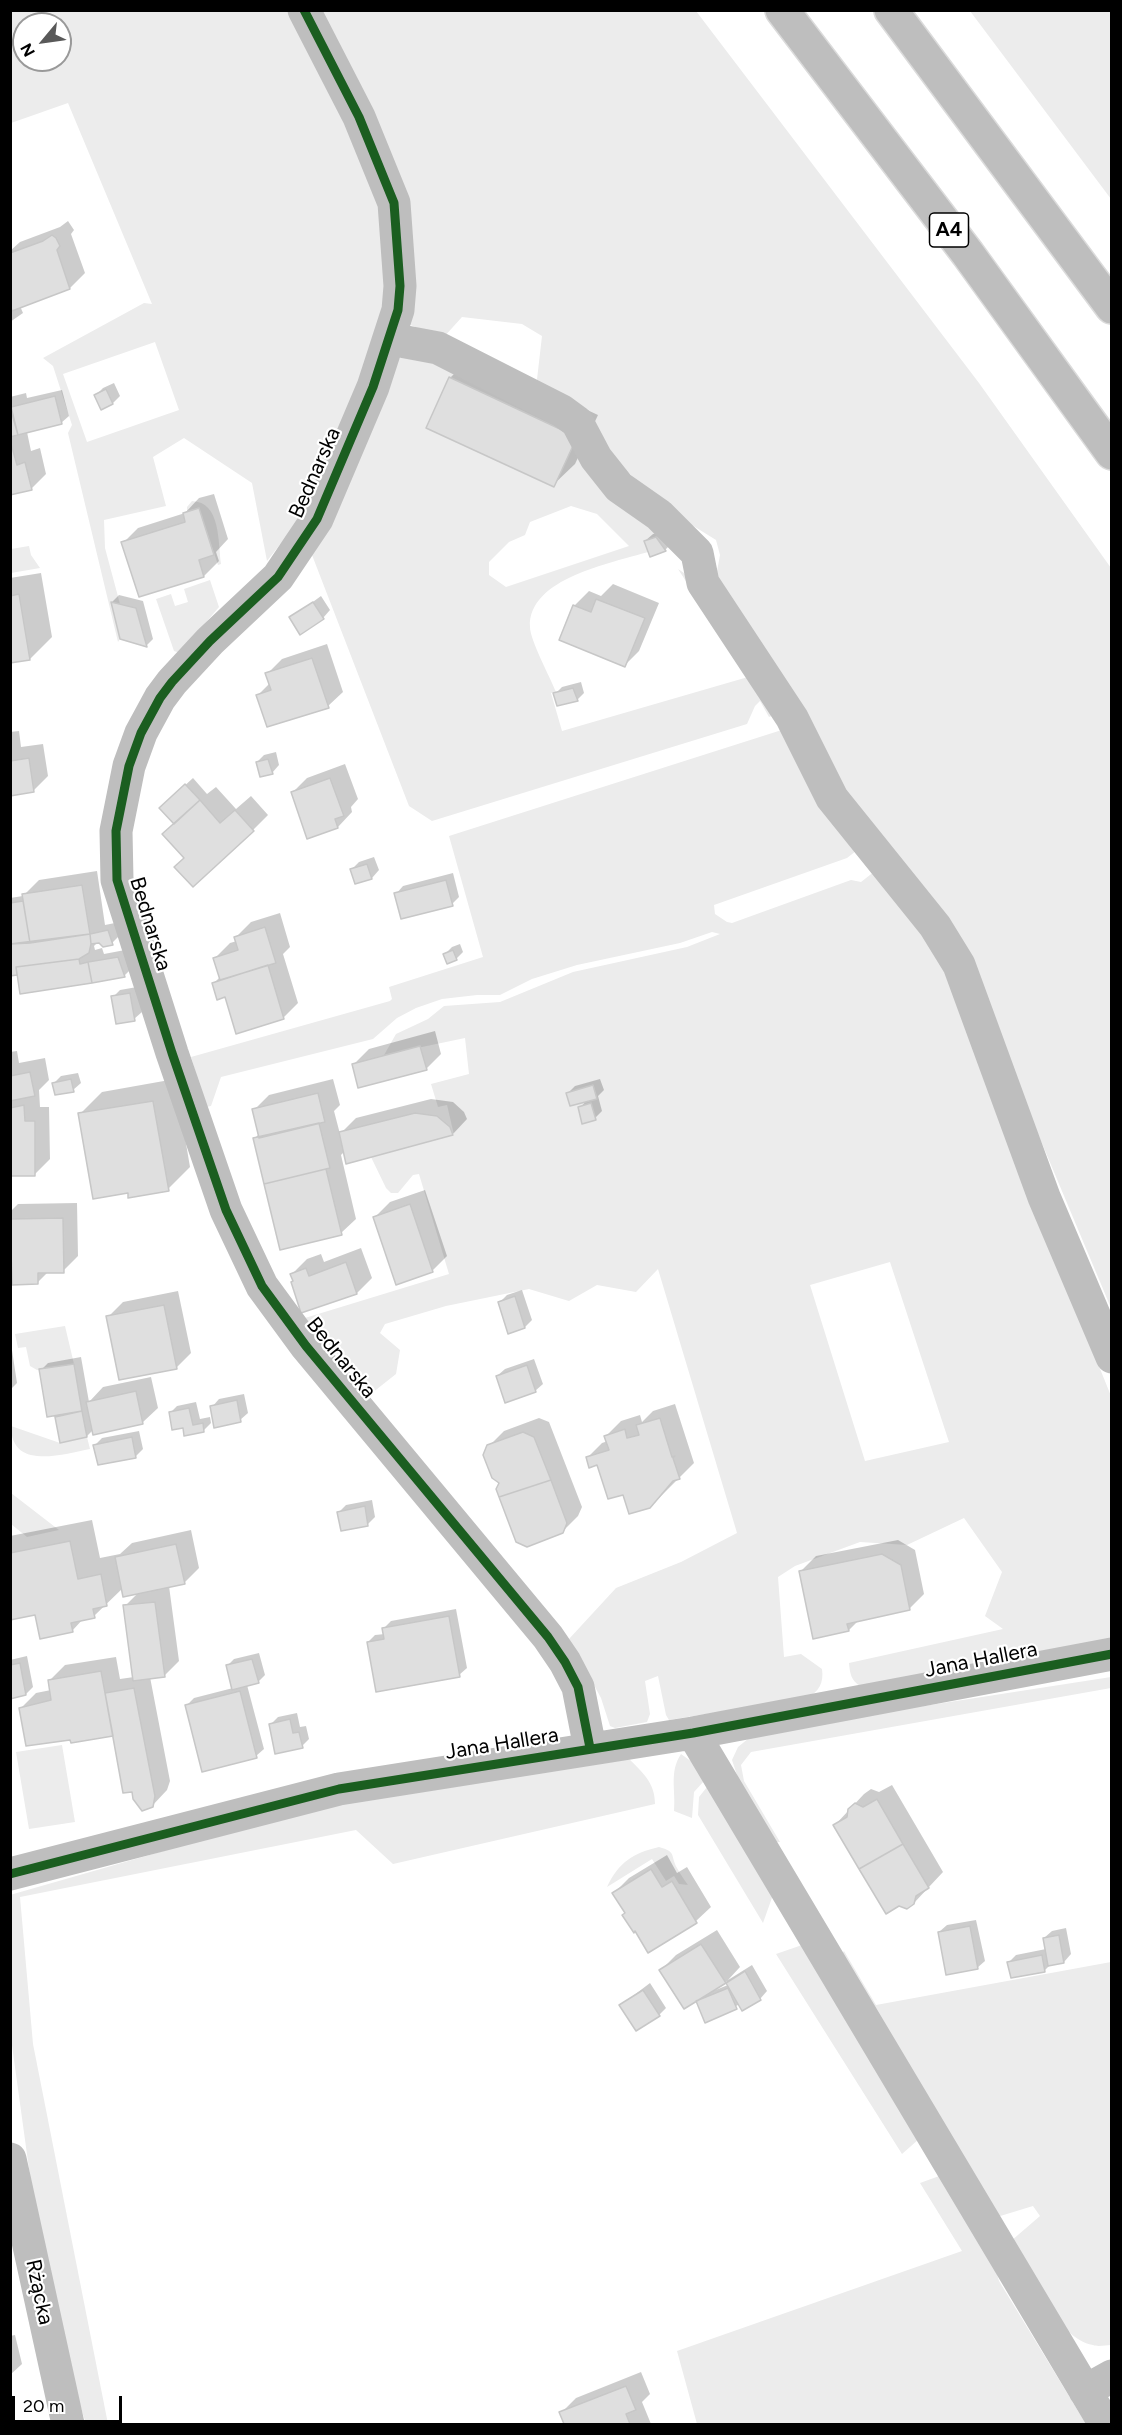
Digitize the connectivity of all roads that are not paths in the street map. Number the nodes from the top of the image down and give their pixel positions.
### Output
1 (304, 10) edge
2 (782, 10) edge
3 (891, 10) edge
4 (1112, 307) edge
5 (390, 339) junction
6 (1112, 453) edge
7 (1112, 1357) edge
8 (1112, 1654) edge
9 (693, 1733) junction
10 (590, 1748) junction
11 (10, 1874) edge
12 (10, 2159) edge
13 (1098, 2384) edge
14 (68, 2424) edge
15 (1105, 2424) edge

1 - 5 main road, Bednarska
2 - 6 main road, A4
3 - 4 main road
5 - 7 main road
5 - 10 main road, Bednarska
8 - 9 main road, Jana Hallera
9 - 10 main road, Jana Hallera
9 - 13 main road
10 - 11 main road, Jana Hallera
12 - 14 main road, Rżącka
13 - 15 main road

